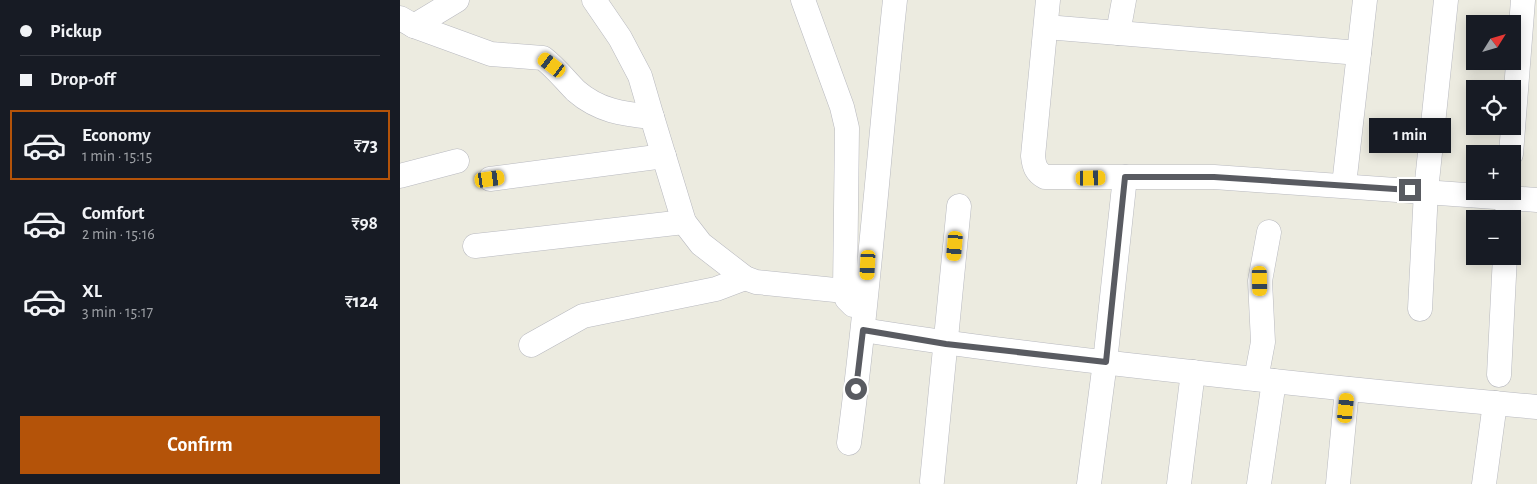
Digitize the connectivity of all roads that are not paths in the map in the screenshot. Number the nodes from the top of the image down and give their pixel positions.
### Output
1 (457, 0) edge
2 (594, 0) edge
3 (803, 0) edge
4 (895, 0) edge
5 (1048, 0) edge
6 (1124, 0) edge
7 (1365, 0) edge
8 (1446, 0) edge
9 (1524, 0) edge
10 (407, 22) edge
11 (1046, 27) junction
12 (1118, 33) junction
13 (1359, 53) junction
14 (652, 117) junction
15 (1512, 145) edge
16 (664, 156) junction
17 (457, 161) dead end
18 (400, 176) edge
19 (1125, 177) junction
20 (490, 179) dead end
21 (1344, 185) junction
22 (1426, 191) junction
23 (1537, 200) edge
24 (1508, 203) edge
25 (958, 206) dead end
26 (684, 222) junction
27 (1269, 232) dead end
28 (475, 246) dead end
29 (1505, 265) edge
30 (745, 278) junction
31 (846, 291) junction
32 (1420, 309) dead end
33 (864, 320) junction
34 (946, 344) junction
35 (531, 345) dead end
36 (1106, 362) junction
37 (1193, 372) junction
38 (1499, 375) dead end
39 (1265, 380) junction
40 (1347, 389) junction
41 (1495, 403) junction
42 (1537, 407) edge
43 (849, 443) dead end
44 (932, 481) dead end
45 (1089, 484) edge
46 (1179, 484) edge
47 (1259, 484) edge
48 (1338, 484) edge
49 (1484, 484) edge

1 - 10 street
2 - 14 street
3 - 31 street
4 - 33 street
5 - 11 street
6 - 12 street
7 - 13 street
8 - 22 street
9 - 15 street
10 - 14 street
11 - 12 street
11 - 19 street
12 - 13 street
13 - 21 street
14 - 16 street
16 - 20 street
16 - 26 street
17 - 18 street
19 - 21 street
19 - 36 street
21 - 22 street
22 - 24 street
22 - 32 street
23 - 24 street
25 - 34 street
26 - 28 street
26 - 30 street
27 - 39 street
29 - 38 street
30 - 31 street
30 - 35 street
31 - 33 street
33 - 34 street
33 - 43 street
34 - 36 street
34 - 44 street
36 - 37 street
36 - 45 street
37 - 39 street
37 - 46 street
39 - 40 street
39 - 47 street
40 - 41 street
40 - 48 street
41 - 42 street
41 - 49 street

